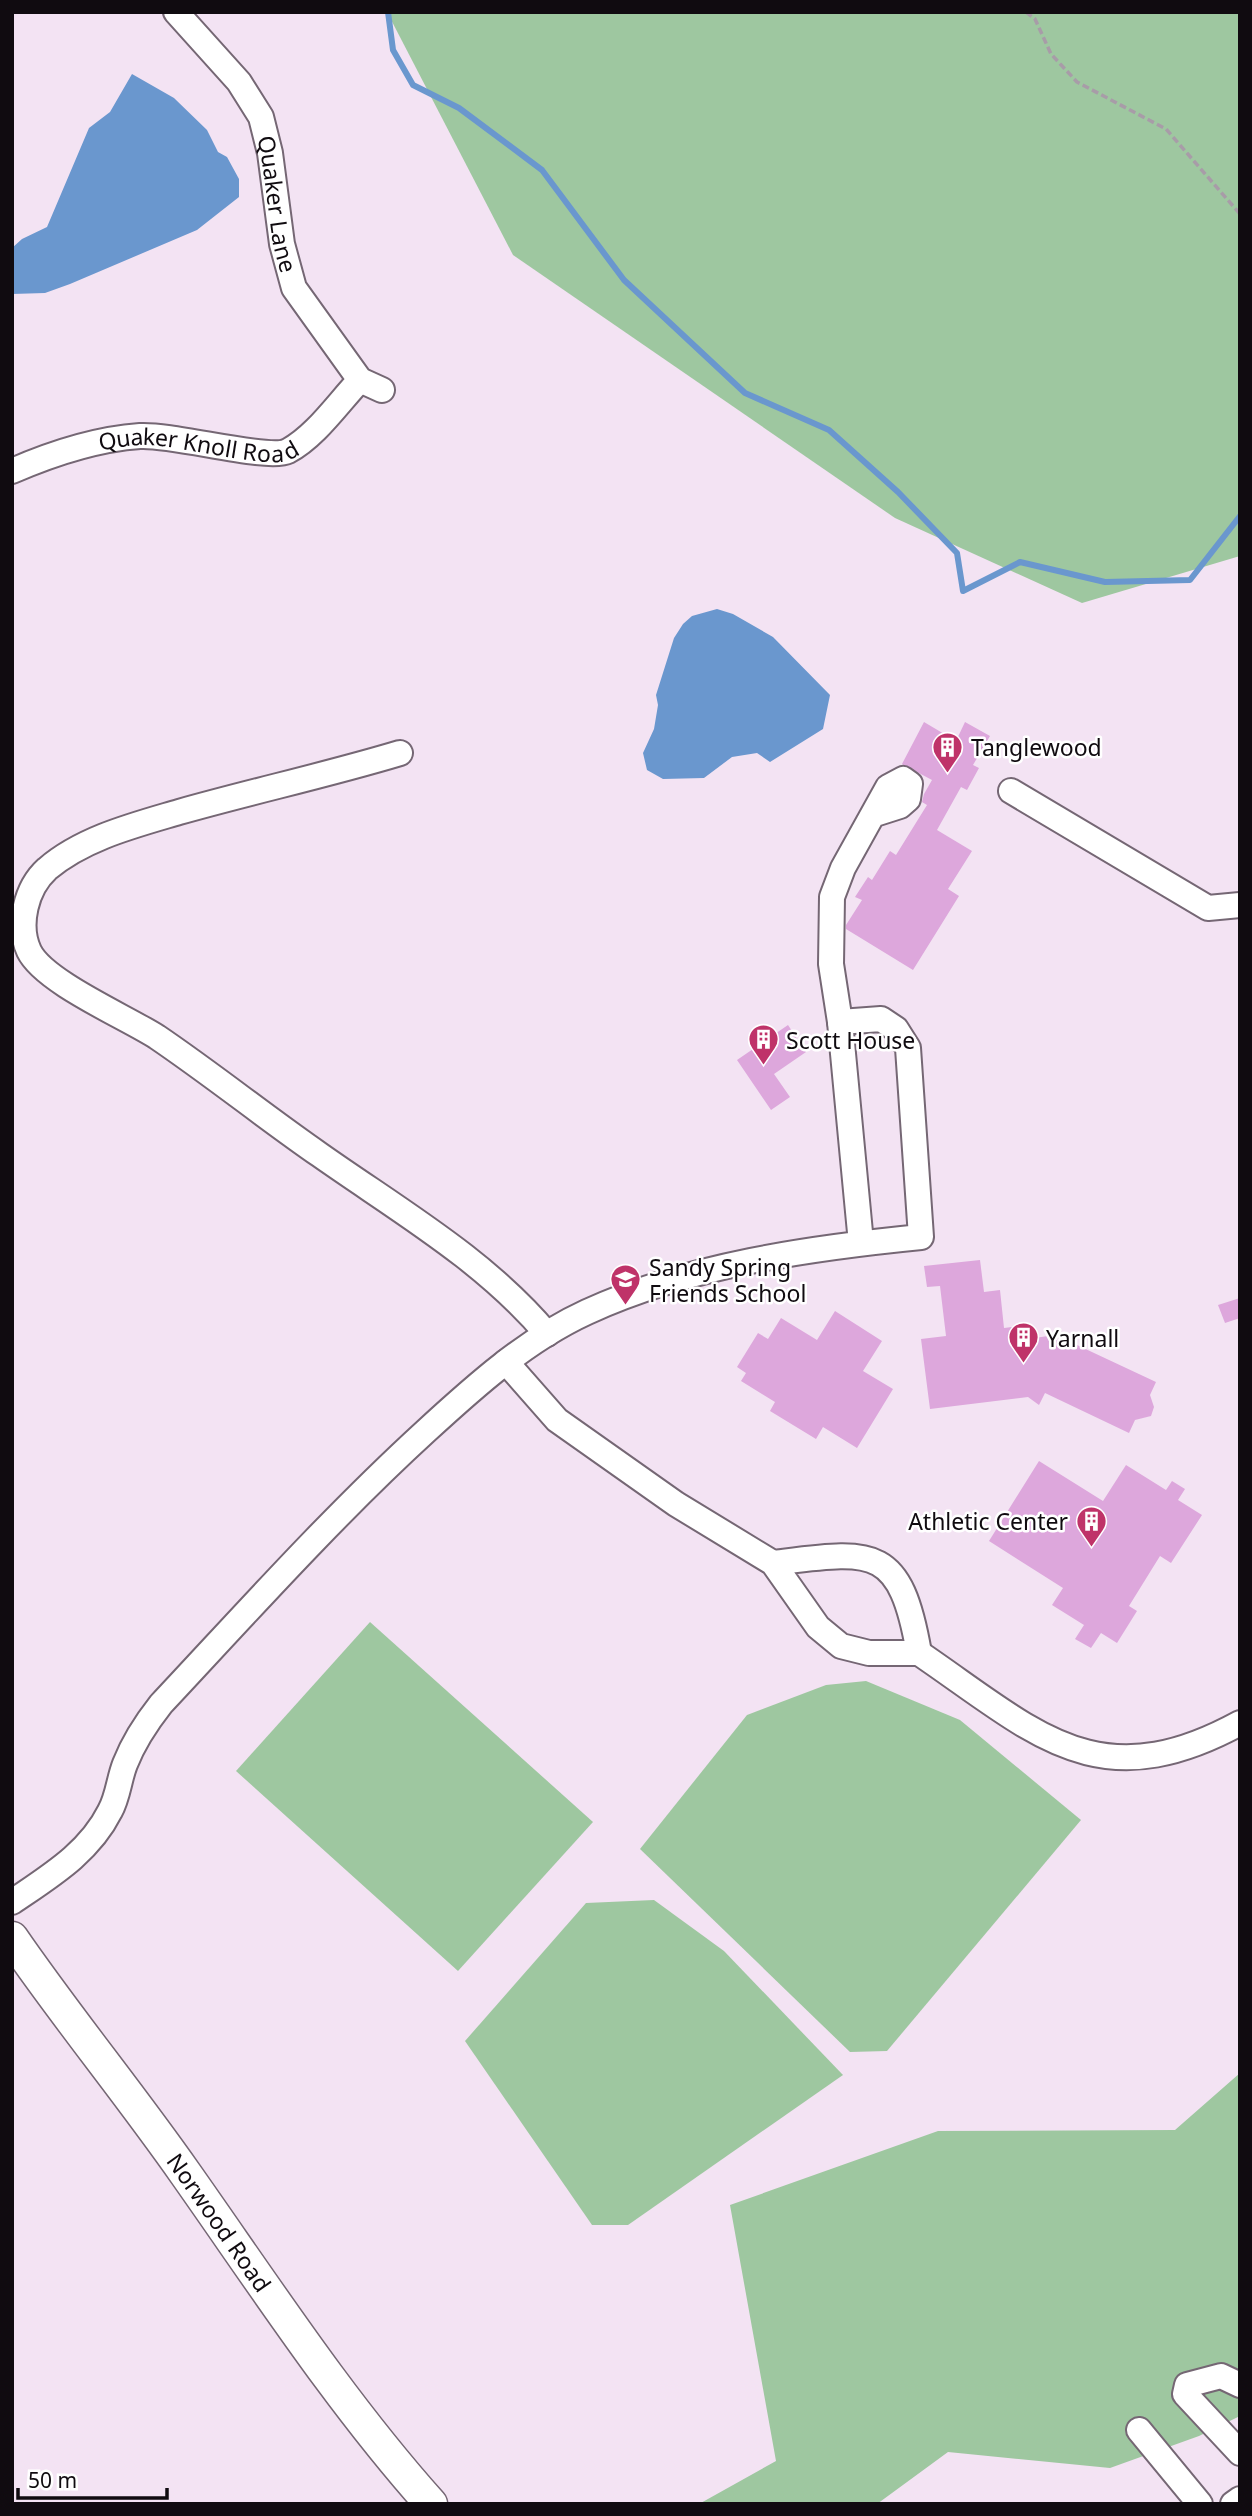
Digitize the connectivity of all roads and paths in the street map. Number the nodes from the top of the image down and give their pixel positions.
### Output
1 (176, 12) edge
2 (1026, 12) edge
3 (1239, 211) edge
4 (371, 385) joint
5 (12, 471) edge
6 (400, 753) dead end
7 (1011, 791) dead end
8 (875, 814) dead end
9 (1240, 905) edge
10 (840, 1022) junction
11 (861, 1243) junction
12 (547, 1334) junction
13 (506, 1362) junction
14 (773, 1563) junction
15 (919, 1653) junction
16 (1240, 1723) edge
17 (12, 1902) edge
18 (12, 1938) edge
19 (1240, 2385) edge
20 (1139, 2430) dead end
21 (1240, 2453) edge
22 (1240, 2498) edge
23 (431, 2504) edge
24 (1200, 2504) edge
25 (1233, 2504) edge

1 - 4 street, Quaker Lane
2 - 3 path
4 - 5 street, Quaker Knoll Road
6 - 12 street
7 - 9 street
8 - 10 street
10 - 11 street
10 - 11 street
11 - 12 street
12 - 13 street
13 - 14 street
13 - 17 street
14 - 15 street
14 - 15 street
15 - 16 street
18 - 23 main road, Norwood Road
19 - 21 street
20 - 24 street
22 - 25 street

